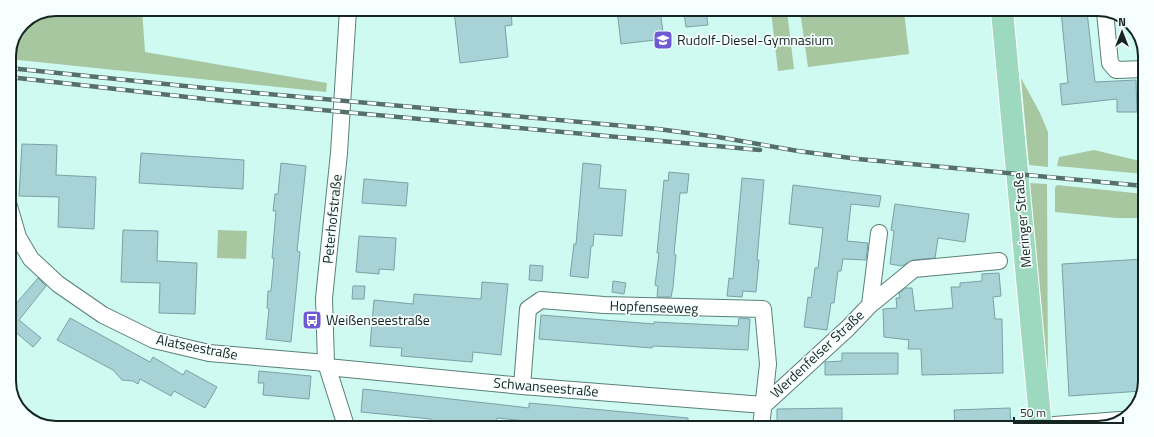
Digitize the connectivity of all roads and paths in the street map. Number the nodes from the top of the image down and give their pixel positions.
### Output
1 (348, 16) edge
2 (1002, 16) edge
3 (1105, 17) edge
4 (1138, 69) edge
5 (16, 230) edge
6 (878, 233) dead end
7 (999, 261) dead end
8 (870, 305) junction
9 (327, 365) junction
10 (522, 386) junction
11 (764, 405) junction
12 (344, 421) edge
13 (762, 421) edge
14 (1040, 421) edge

1 - 9 street, Peterhofstraße
2 - 14 main road, Meringer Straße
3 - 4 street
5 - 9 street, Alatseestraße
6 - 8 street, Werdenfelser Straße
7 - 8 street, Werdenfelser Straße
8 - 11 street, Werdenfelser Straße
9 - 10 street, Schwanseestraße
9 - 12 street, Peterhofstraße
10 - 11 street, Schwanseestraße
10 - 11 street, Hopfenseeweg
11 - 13 street, Werdenfelser Straße

